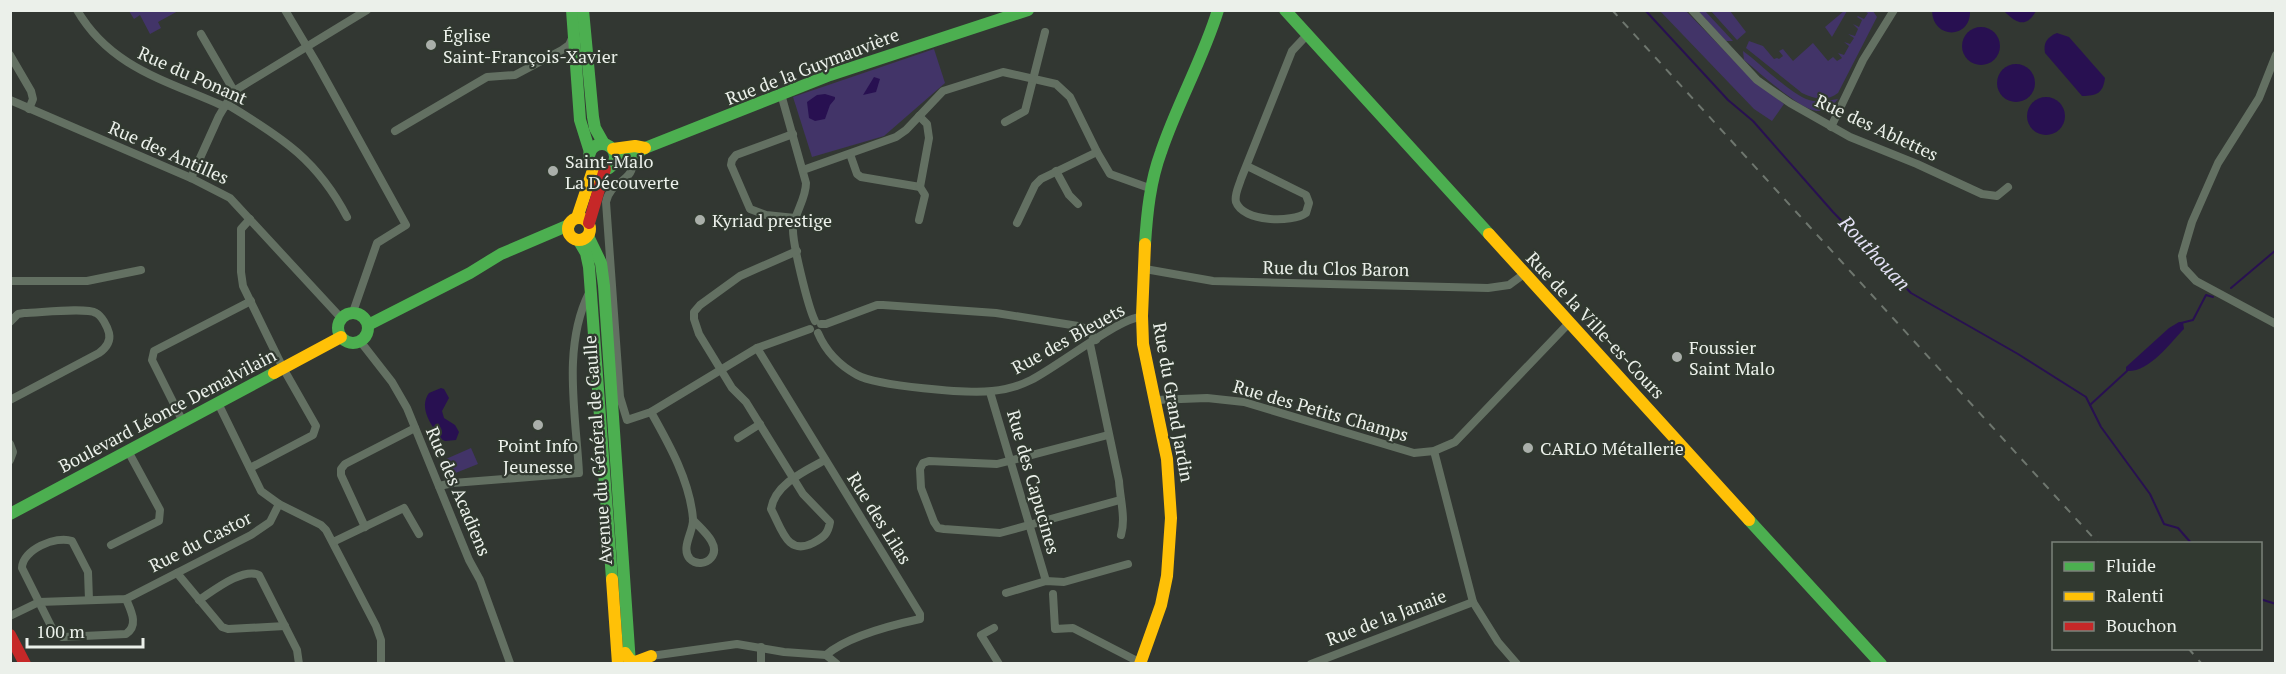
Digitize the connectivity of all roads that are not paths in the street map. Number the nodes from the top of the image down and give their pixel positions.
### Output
1 (77, 10) edge
2 (285, 10) edge
3 (367, 10) edge
4 (572, 10) edge
5 (583, 10) edge
6 (1028, 10) edge
7 (1218, 10) edge
8 (1285, 10) edge
9 (1692, 10) edge
10 (1894, 10) edge
11 (1045, 32) dead end
12 (574, 33) junction
13 (201, 34) dead end
14 (1307, 35) junction
15 (307, 47) junction
16 (565, 48) junction
17 (10, 55) edge
18 (2276, 55) edge
19 (576, 59) junction
20 (1032, 79) junction
21 (234, 91) junction
22 (781, 94) junction
23 (10, 100) edge
24 (224, 105) junction
25 (29, 109) junction
26 (919, 116) junction
27 (1005, 122) dead end
28 (1831, 127) junction
29 (395, 131) dead end
30 (793, 134) junction
31 (645, 148) junction
32 (1097, 152) junction
33 (850, 154) junction
34 (633, 156) junction
35 (606, 158) junction
36 (1246, 166) junction
37 (803, 170) junction
38 (1056, 171) junction
39 (191, 178) junction
40 (2008, 186) dead end
41 (920, 187) junction
42 (1152, 189) junction
43 (1078, 204) dead end
44 (347, 217) dead end
45 (795, 218) junction
46 (250, 219) junction
47 (919, 220) dead end
48 (1017, 223) dead end
49 (576, 231) junction
50 (797, 251) junction
51 (1145, 268) junction
52 (141, 270) dead end
53 (1524, 274) junction
54 (10, 281) edge
55 (591, 290) junction
56 (251, 301) junction
57 (353, 312) junction
58 (1142, 317) junction
59 (341, 318) junction
60 (10, 322) edge
61 (1569, 323) junction
62 (2276, 324) edge
63 (368, 326) junction
64 (816, 327) junction
65 (341, 337) junction
66 (360, 341) junction
67 (1093, 342) junction
68 (758, 348) junction
69 (283, 368) junction
70 (720, 369) junction
71 (990, 392) junction
72 (10, 400) edge
73 (1155, 400) junction
74 (218, 403) junction
75 (651, 412) junction
76 (183, 422) junction
77 (760, 424) junction
78 (415, 428) junction
79 (1108, 435) junction
80 (738, 438) dead end
81 (10, 444) edge
82 (128, 451) junction
83 (1434, 451) junction
84 (10, 460) edge
85 (825, 460) junction
86 (1011, 462) junction
87 (250, 468) junction
88 (793, 478) junction
89 (440, 486) junction
90 (1120, 500) junction
91 (279, 504) junction
92 (10, 514) edge
93 (693, 520) junction
94 (1029, 526) junction
95 (365, 527) junction
96 (419, 534) dead end
97 (1121, 535) dead end
98 (333, 542) junction
99 (111, 545) dead end
100 (1128, 564) dead end
101 (177, 573) junction
102 (1046, 582) junction
103 (1006, 593) dead end
104 (1053, 594) dead end
105 (126, 598) junction
106 (89, 600) junction
107 (200, 600) junction
108 (39, 602) junction
109 (1473, 602) junction
110 (10, 616) edge
111 (285, 626) junction
112 (994, 628) dead end
113 (10, 635) edge
114 (761, 647) junction
115 (826, 655) junction
116 (651, 656) joint
117 (627, 659) edge
118 (25, 663) edge
119 (299, 663) edge
120 (381, 663) edge
121 (510, 663) edge
122 (519, 663) edge
123 (761, 663) edge
124 (837, 663) edge
125 (999, 663) edge
126 (1141, 663) edge
127 (1311, 663) edge
128 (1517, 663) edge
129 (1881, 663) edge

1 - 24 street, Rue du Ponant
2 - 15 street
3 - 15 street
4 - 12 street
5 - 35 street
6 - 22 street, Rue de la Guymauvière
7 - 42 street, Rue du Grand Jardin
8 - 14 street, Rue de la Ville-es-Cours
9 - 28 street, Rue des Ablettes
10 - 28 street
11 - 20 street
12 - 16 street
12 - 19 street
13 - 21 street
14 - 36 street
14 - 53 street, Rue de la Ville-es-Cours
15 - 21 street
15 - 57 street
16 - 19 street
16 - 29 street
17 - 25 street
18 - 62 street
19 - 35 street
20 - 26 street
20 - 27 street
20 - 32 street
21 - 24 street
22 - 30 street
22 - 31 street, Rue de la Guymauvière
23 - 25 street, Rue des Antilles
24 - 39 street
24 - 44 street, Rue du Ponant
25 - 39 street, Rue des Antilles
26 - 33 street
26 - 41 street
28 - 40 street, Rue des Ablettes
30 - 37 street
30 - 45 street
31 - 34 street
31 - 35 street
32 - 38 street
32 - 42 street
33 - 37 street
33 - 41 street
34 - 35 street
34 - 75 street
35 - 49 street
35 - 49 street
36 - 36 street
37 - 45 street
38 - 43 street
38 - 48 street
39 - 46 street, Rue des Antilles
41 - 47 street
42 - 51 street, Rue du Grand Jardin
45 - 50 street, Rue des Bleuets
46 - 56 street
46 - 59 street, Rue des Antilles
49 - 55 street, Avenue du Général de Gaulle
49 - 63 street
49 - 117 street, Avenue du Général de Gaulle
50 - 64 street, Rue des Bleuets
50 - 70 street
51 - 53 street, Rue du Clos Baron
51 - 58 street, Rue du Grand Jardin
52 - 54 street
53 - 61 street, Rue de la Ville-es-Cours
55 - 89 street
55 - 117 street, Avenue du Général de Gaulle
56 - 69 street
56 - 76 street
57 - 59 street
57 - 63 street
58 - 67 street, Rue des Bleuets
58 - 73 street, Rue du Grand Jardin
59 - 65 street
60 - 72 street
61 - 83 street
61 - 129 street, Rue de la Ville-es-Cours
63 - 66 street
64 - 67 street
64 - 68 street
64 - 71 street, Rue des Bleuets
65 - 66 street
65 - 69 street, Boulevard Léonce Demalvilain
66 - 78 street, Rue des Acadiens
67 - 71 street, Rue des Bleuets
67 - 79 street
68 - 70 street
68 - 85 street, Rue des Lilas
69 - 74 street, Boulevard Léonce Demalvilain
69 - 87 street
70 - 75 street
70 - 77 street
71 - 86 street, Rue des Capucines
73 - 83 street, Rue des Petits Champs
73 - 126 street, Rue du Grand Jardin
74 - 76 street, Boulevard Léonce Demalvilain
74 - 87 street, Rue du Castor
75 - 93 street
76 - 82 street, Boulevard Léonce Demalvilain
77 - 80 street
77 - 88 street
78 - 89 street, Rue des Acadiens
78 - 95 street
79 - 86 street
79 - 90 street
81 - 84 street
82 - 92 street, Boulevard Léonce Demalvilain
82 - 99 street
83 - 109 street
85 - 88 street
85 - 115 street, Rue des Lilas
86 - 94 street, Rue des Capucines
86 - 94 street
87 - 91 street, Rue du Castor
88 - 88 street
89 - 121 street, Rue des Acadiens
90 - 94 street
90 - 97 street
91 - 98 street
91 - 101 street, Rue du Castor
93 - 93 street
94 - 102 street, Rue des Capucines
95 - 96 street
95 - 98 street
98 - 120 street
100 - 102 street
101 - 105 street, Rue du Castor
101 - 107 street
102 - 103 street
104 - 126 street
105 - 106 street, Rue du Castor
105 - 108 street
106 - 108 street, Rue du Castor
106 - 108 street
107 - 111 street
107 - 111 street
108 - 110 street, Rue du Castor
109 - 127 street, Rue de la Janaie
109 - 128 street
111 - 119 street
112 - 125 street
113 - 118 street
114 - 115 street
114 - 116 street
114 - 123 street
115 - 124 street
116 - 117 street
121 - 122 street

